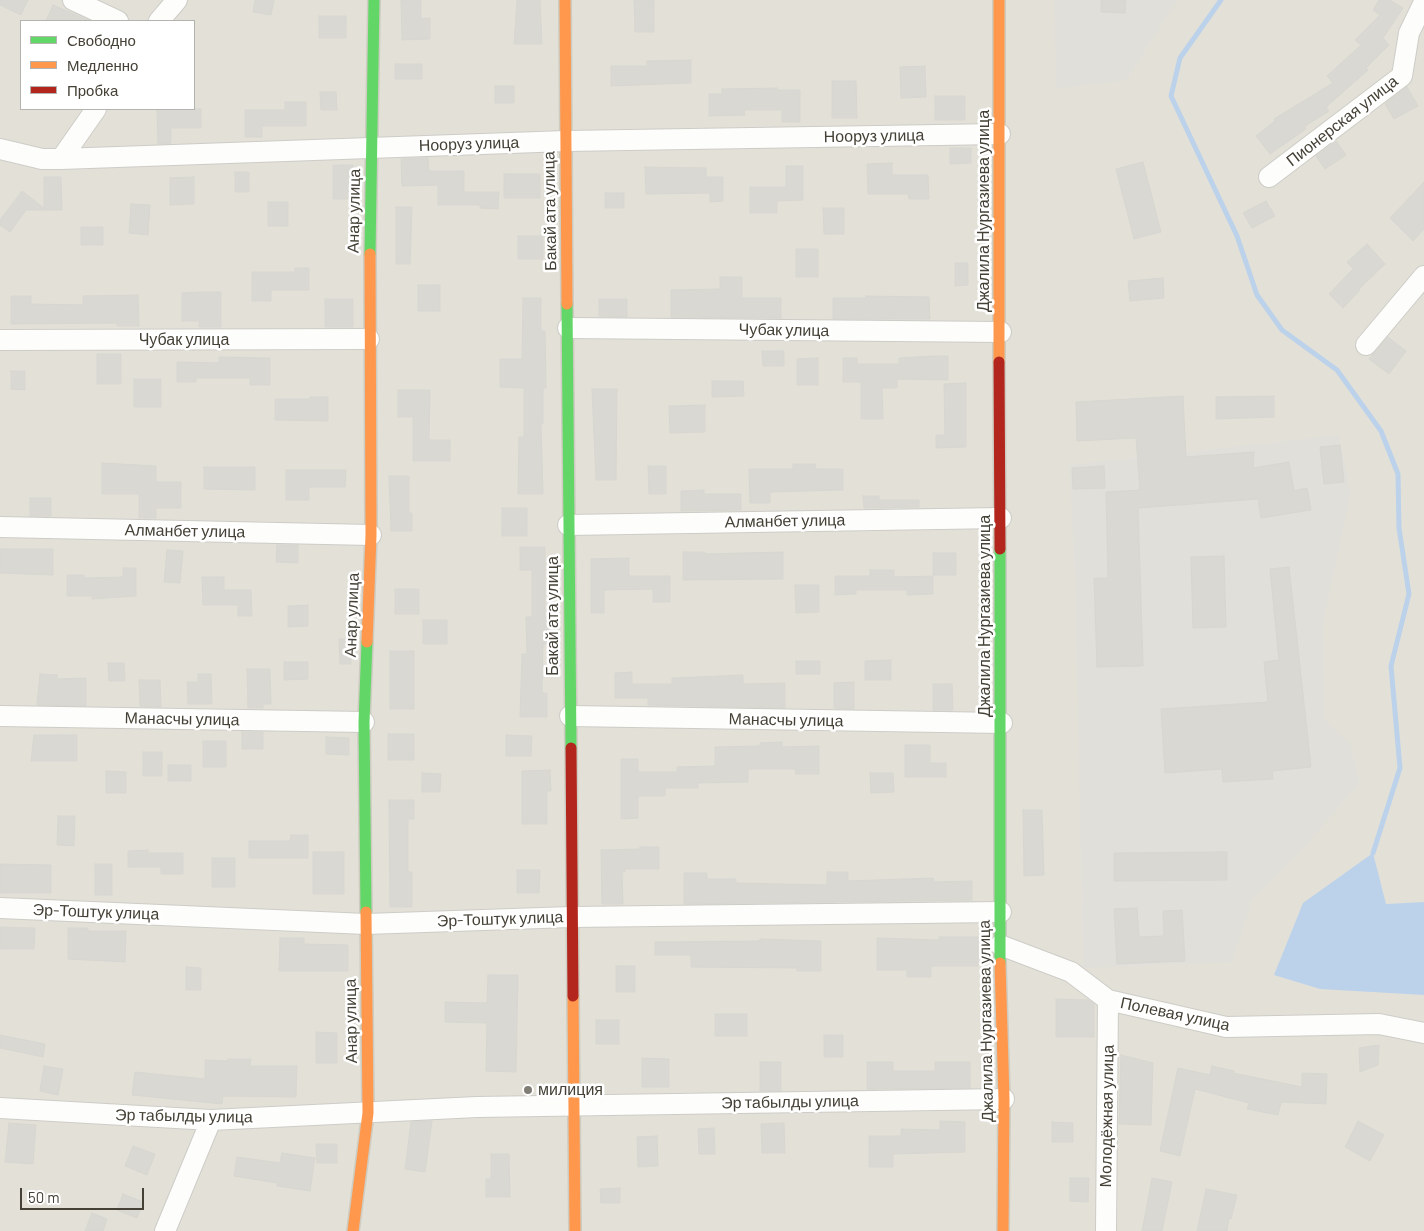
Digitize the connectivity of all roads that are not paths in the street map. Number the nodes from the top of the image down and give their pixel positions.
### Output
1 (73, 0) edge
2 (177, 0) edge
3 (374, 0) edge
4 (565, 0) edge
5 (999, 0) edge
6 (1424, 2) edge
7 (116, 20) edge
8 (160, 20) edge
9 (95, 110) edge
10 (1000, 134) junction
11 (566, 141) junction
12 (371, 147) junction
13 (0, 149) edge
14 (61, 159) junction
15 (1269, 177) dead end
16 (1424, 276) edge
17 (568, 328) junction
18 (1001, 332) junction
19 (369, 339) junction
20 (0, 340) edge
21 (1366, 345) dead end
22 (1001, 518) junction
23 (568, 525) junction
24 (0, 527) edge
25 (371, 535) junction
26 (0, 716) edge
27 (570, 716) junction
28 (364, 722) junction
29 (1002, 723) junction
30 (0, 908) edge
31 (1001, 912) junction
32 (570, 917) junction
33 (366, 924) junction
34 (1000, 945) junction
35 (1108, 1000) junction
36 (1424, 1033) edge
37 (1004, 1099) junction
38 (575, 1105) junction
39 (0, 1108) edge
40 (368, 1113) junction
41 (211, 1120) junction
42 (165, 1231) edge
43 (353, 1231) edge
44 (574, 1231) edge
45 (1003, 1231) edge
46 (1106, 1231) edge

1 - 7 street
2 - 8 street
3 - 12 street, Анар улица
4 - 11 street, Бакай ата улица
5 - 10 street, Джалила Нургазиева улица
6 - 15 street, Пионерская улица
9 - 14 street
10 - 11 street, Нооруз улица
10 - 18 street, Джалила Нургазиева улица
11 - 12 street, Нооруз улица
11 - 17 street, Бакай ата улица
12 - 14 street, Нооруз улица
12 - 19 street, Анар улица
13 - 14 street, Нооруз улица
16 - 21 street
17 - 18 street, Чубак улица
17 - 23 street, Бакай ата улица
18 - 22 street, Джалила Нургазиева улица
19 - 20 street, Чубак улица
19 - 25 street, Анар улица
22 - 23 street, Алманбет улица
22 - 29 street, Джалила Нургазиева улица
23 - 27 street, Бакай ата улица
24 - 25 street, Алманбет улица
25 - 28 street, Анар улица
26 - 28 street, Манасчы улица
27 - 29 street, Манасчы улица
27 - 32 street, Бакай ата улица
28 - 33 street, Анар улица
29 - 31 street, Джалила Нургазиева улица
30 - 33 street, Эр-Тоштук улица
31 - 32 street, Эр-Тоштук улица
31 - 34 street, Джалила Нургазиева улица
32 - 33 street, Эр-Тоштук улица
32 - 38 street, Бакай ата улица
33 - 40 street, Анар улица
34 - 35 street, Полевая улица
34 - 37 street, Джалила Нургазиева улица
35 - 36 street, Полевая улица
35 - 46 street, Молодёжная улица
37 - 38 street, Эр табылды улица
37 - 45 street, Джалила Нургазиева улица
38 - 40 street, Эр табылды улица
38 - 44 street, Бакай ата улица
39 - 41 street, Эр табылды улица
40 - 41 street, Эр табылды улица
40 - 43 street, Анар улица
41 - 42 street

